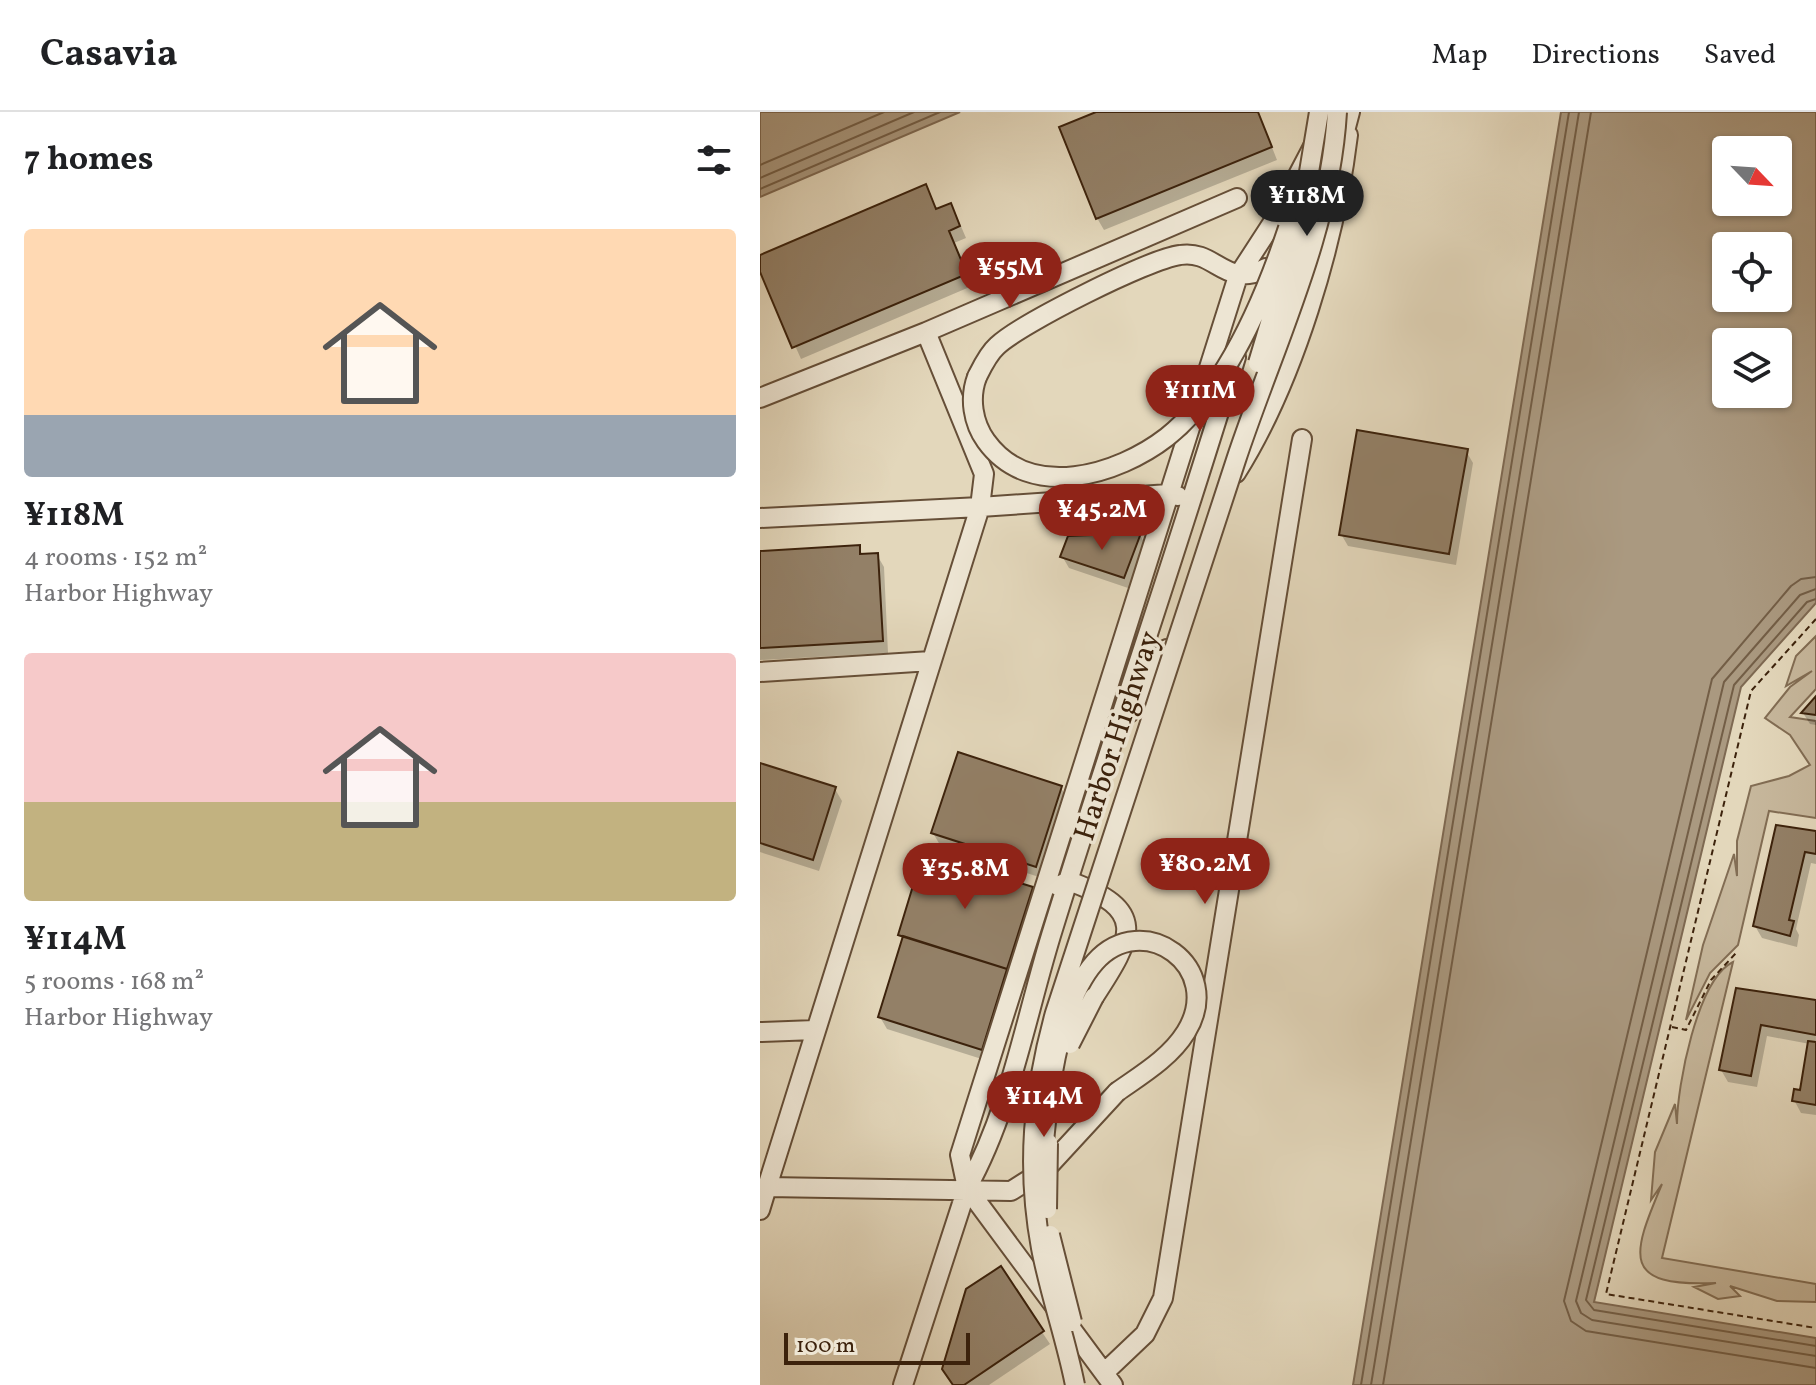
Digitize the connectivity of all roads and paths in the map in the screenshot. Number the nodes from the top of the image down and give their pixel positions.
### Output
1 (1312, 112) edge
2 (1319, 112) edge
3 (1334, 112) edge
4 (1350, 112) edge
5 (1237, 198) dead end
6 (1266, 268) junction
7 (1238, 276) junction
8 (926, 332) junction
9 (760, 398) edge
10 (1302, 439) dead end
11 (1169, 494) junction
12 (1190, 499) junction
13 (980, 507) junction
14 (760, 518) edge
15 (1816, 619) edge
16 (931, 661) junction
17 (760, 672) edge
18 (1115, 735) junction
19 (1069, 881) junction
20 (1736, 953) dead end
21 (1671, 1026) junction
22 (815, 1030) junction
23 (760, 1032) edge
24 (996, 1045) junction
25 (767, 1187) junction
26 (967, 1188) junction
27 (760, 1210) edge
28 (1816, 1328) edge
29 (1109, 1379) edge
30 (903, 1385) edge
31 (1068, 1385) edge
32 (1075, 1385) edge
33 (1084, 1385) edge

1 - 7 street, bridge
2 - 31 street, Harbor Highway, bridge
3 - 7 street
3 - 32 street, Harbor Highway, bridge
4 - 6 street
4 - 18 street
5 - 8 street
6 - 7 street
6 - 12 street
7 - 11 street
8 - 9 street
8 - 13 street
10 - 29 street
11 - 12 street
11 - 13 street
11 - 24 street
12 - 18 street
13 - 14 street
13 - 16 street
15 - 21 path
16 - 17 street
16 - 22 street
18 - 19 street
19 - 24 street
19 - 26 street
19 - 33 street, bridge
20 - 21 path
21 - 28 path
22 - 23 street
22 - 25 street
24 - 26 street
25 - 26 street
25 - 27 street
26 - 29 street
26 - 30 street
26 - 33 street, bridge

